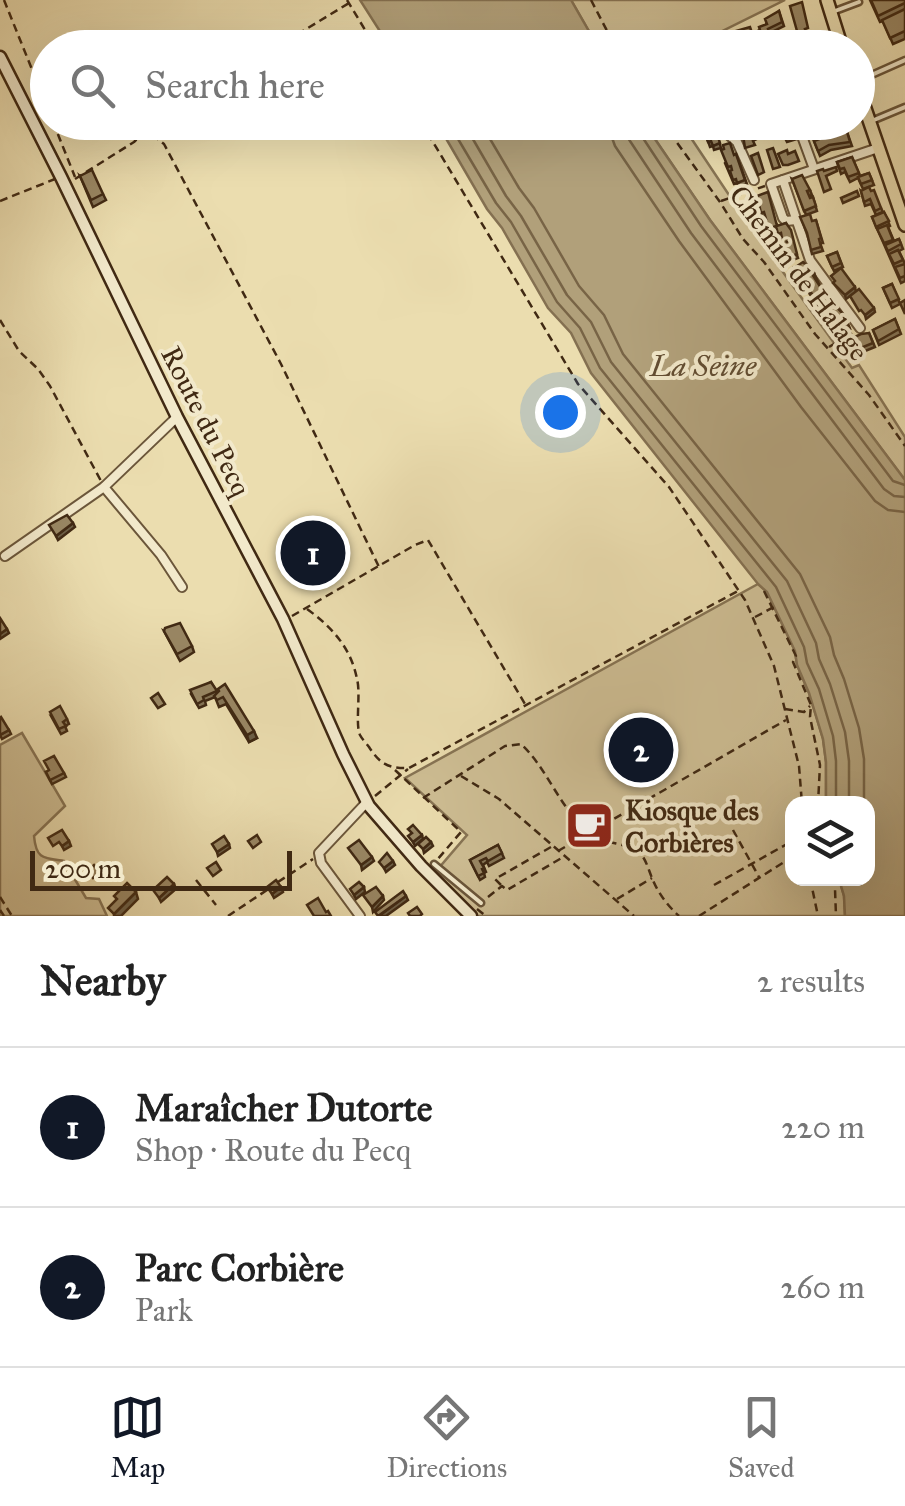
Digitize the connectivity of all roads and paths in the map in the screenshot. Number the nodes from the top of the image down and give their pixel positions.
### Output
1 (4, 0) edge
2 (591, 0) edge
3 (348, 1) edge
4 (859, 2) edge
5 (831, 6) edge
6 (303, 30) edge
7 (365, 30) edge
8 (607, 30) edge
9 (838, 30) edge
10 (0, 56) edge
11 (905, 60) edge
12 (30, 64) edge
13 (875, 75) edge
14 (905, 107) edge
15 (30, 112) edge
16 (875, 120) edge
17 (875, 139) edge
18 (45, 140) edge
19 (57, 140) edge
20 (135, 140) edge
21 (160, 140) edge
22 (432, 140) edge
23 (675, 140) edge
24 (735, 140) edge
25 (803, 140) edge
26 (878, 148) junction
27 (814, 169) junction
28 (67, 180) junction
29 (754, 180) edge
30 (783, 180) junction
31 (772, 184) junction
32 (0, 201) edge
33 (720, 202) junction
34 (796, 220) junction
35 (905, 225) edge
36 (0, 320) edge
37 (860, 328) joint
38 (828, 348) junction
39 (177, 417) junction
40 (905, 446) edge
41 (104, 487) junction
42 (5, 556) dead end
43 (379, 567) junction
44 (182, 586) dead end
45 (740, 590) junction
46 (764, 590) dead end
47 (774, 608) junction
48 (307, 609) junction
49 (754, 617) junction
50 (283, 619) junction
51 (526, 705) junction
52 (811, 705) junction
53 (784, 708) junction
54 (788, 719) junction
55 (394, 768) junction
56 (408, 768) junction
57 (401, 776) junction
58 (460, 776) junction
59 (801, 796) edge
60 (818, 796) edge
61 (424, 798) junction
62 (368, 804) junction
63 (734, 830) dead end
64 (589, 833) junction
65 (785, 845) edge
66 (553, 846) junction
67 (558, 851) junction
68 (318, 856) junction
69 (564, 856) junction
70 (785, 862) edge
71 (752, 863) junction
72 (434, 864) joint
73 (652, 878) junction
74 (760, 878) junction
75 (196, 880) dead end
76 (714, 885) dead end
77 (502, 886) junction
78 (812, 886) edge
79 (834, 886) edge
80 (0, 897) edge
81 (488, 897) dead end
82 (616, 900) junction
83 (481, 902) dead end
84 (216, 905) dead end
85 (0, 910) edge
86 (4, 916) edge
87 (12, 916) edge
88 (228, 916) edge
89 (360, 916) edge
90 (471, 916) edge
91 (634, 916) edge
92 (678, 916) edge
93 (699, 916) edge
94 (818, 916) edge
95 (836, 916) edge

1 - 12 path
2 - 8 path
3 - 6 path
3 - 7 path
4 - 5 lane
5 - 9 main road
10 - 15 main road, Route du Pecq
11 - 13 lane
14 - 16 lane
17 - 26 main road
18 - 28 main road, Route du Pecq
19 - 28 path
20 - 28 path
21 - 43 path
22 - 45 path
23 - 33 path, Chemin de Halage
24 - 29 street
25 - 27 street
26 - 27 street
26 - 35 main road
27 - 30 street
28 - 32 path
28 - 39 main road, Route du Pecq
30 - 31 street
30 - 34 street
31 - 33 path
31 - 34 street
33 - 38 path, Chemin de Halage
34 - 37 street
36 - 41 path
37 - 38 path
38 - 40 path, Chemin de Halage
39 - 41 street
39 - 50 main road, Route du Pecq
41 - 42 street
41 - 44 street
43 - 48 path
43 - 51 path
45 - 49 path
45 - 51 path
46 - 47 path
47 - 49 path
47 - 52 path
48 - 50 path
48 - 55 path
49 - 53 path
50 - 62 main road, Route du Pecq
51 - 56 path
52 - 53 path
52 - 60 path
53 - 54 path
54 - 59 path
54 - 64 path
55 - 56 path
55 - 57 path
56 - 57 path
57 - 61 path
57 - 62 path
58 - 61 path
58 - 64 path
58 - 66 path
61 - 72 path
62 - 68 street
62 - 90 main road, Route du Pecq
63 - 71 path
64 - 67 path
64 - 73 path
65 - 71 path
66 - 67 path
66 - 77 path
67 - 69 path
68 - 88 path
68 - 89 street
69 - 77 path
69 - 82 path
70 - 74 path
71 - 74 path
71 - 76 path
72 - 83 lane
73 - 82 path
73 - 92 path
74 - 93 path
75 - 84 path
77 - 81 path
78 - 94 path
79 - 95 path
80 - 87 path
82 - 91 path
85 - 86 path

